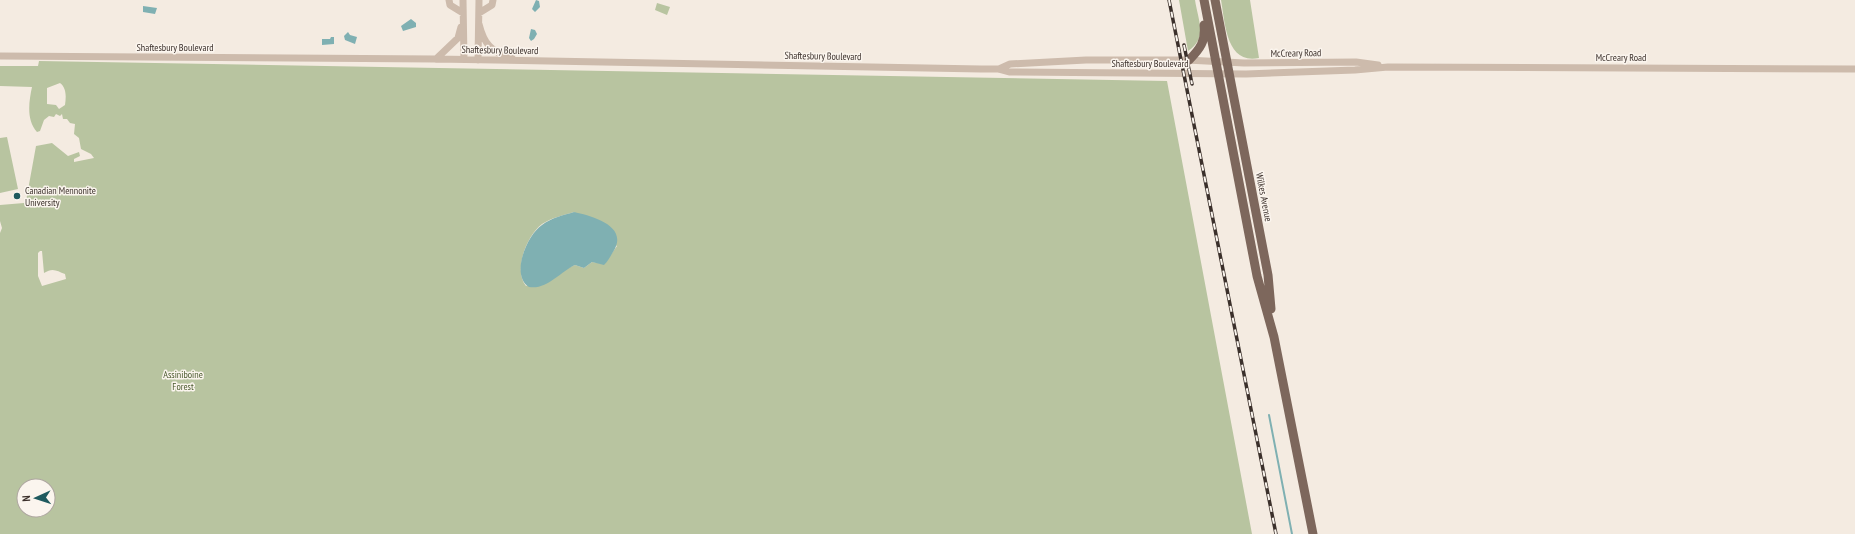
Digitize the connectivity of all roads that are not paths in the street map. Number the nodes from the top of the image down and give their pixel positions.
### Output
1 (449, 0) edge
2 (463, 0) edge
3 (479, 0) edge
4 (493, 0) edge
5 (1202, 0) edge
6 (1215, 0) edge
7 (463, 13) junction
8 (479, 13) junction
9 (463, 23) junction
10 (478, 24) junction
11 (0, 56) edge
12 (436, 59) junction
13 (464, 60) junction
14 (478, 60) junction
15 (521, 60) junction
16 (1189, 60) junction
17 (1216, 62) junction
18 (1227, 62) junction
19 (1388, 66) junction
20 (999, 69) junction
21 (1855, 69) edge
22 (1218, 74) junction
23 (1230, 74) junction
24 (1274, 336) junction
25 (1313, 534) edge

1 - 7 street
2 - 7 street
3 - 8 street
4 - 8 street
5 - 16 main road
5 - 17 main road, Wilkes Avenue
6 - 18 main road, Wilkes Avenue
7 - 9 street
8 - 10 street
9 - 12 street
9 - 13 street
10 - 14 street
10 - 15 street
11 - 12 street, Shaftesbury Boulevard
12 - 13 street, Shaftesbury Boulevard
13 - 14 street, Shaftesbury Boulevard
14 - 15 street, Shaftesbury Boulevard
15 - 20 street, Shaftesbury Boulevard
16 - 17 street, Shaftesbury Boulevard
16 - 20 street, Shaftesbury Boulevard
17 - 18 street, Shaftesbury Boulevard
17 - 22 main road, Wilkes Avenue
18 - 19 street, McCreary Road
18 - 23 main road, Wilkes Avenue
19 - 21 street, McCreary Road
19 - 23 street, McCreary Road
20 - 22 street, Shaftesbury Boulevard
22 - 23 street, Shaftesbury Boulevard
22 - 24 main road, Wilkes Avenue
23 - 24 main road, Wilkes Avenue
24 - 25 main road, Wilkes Avenue

